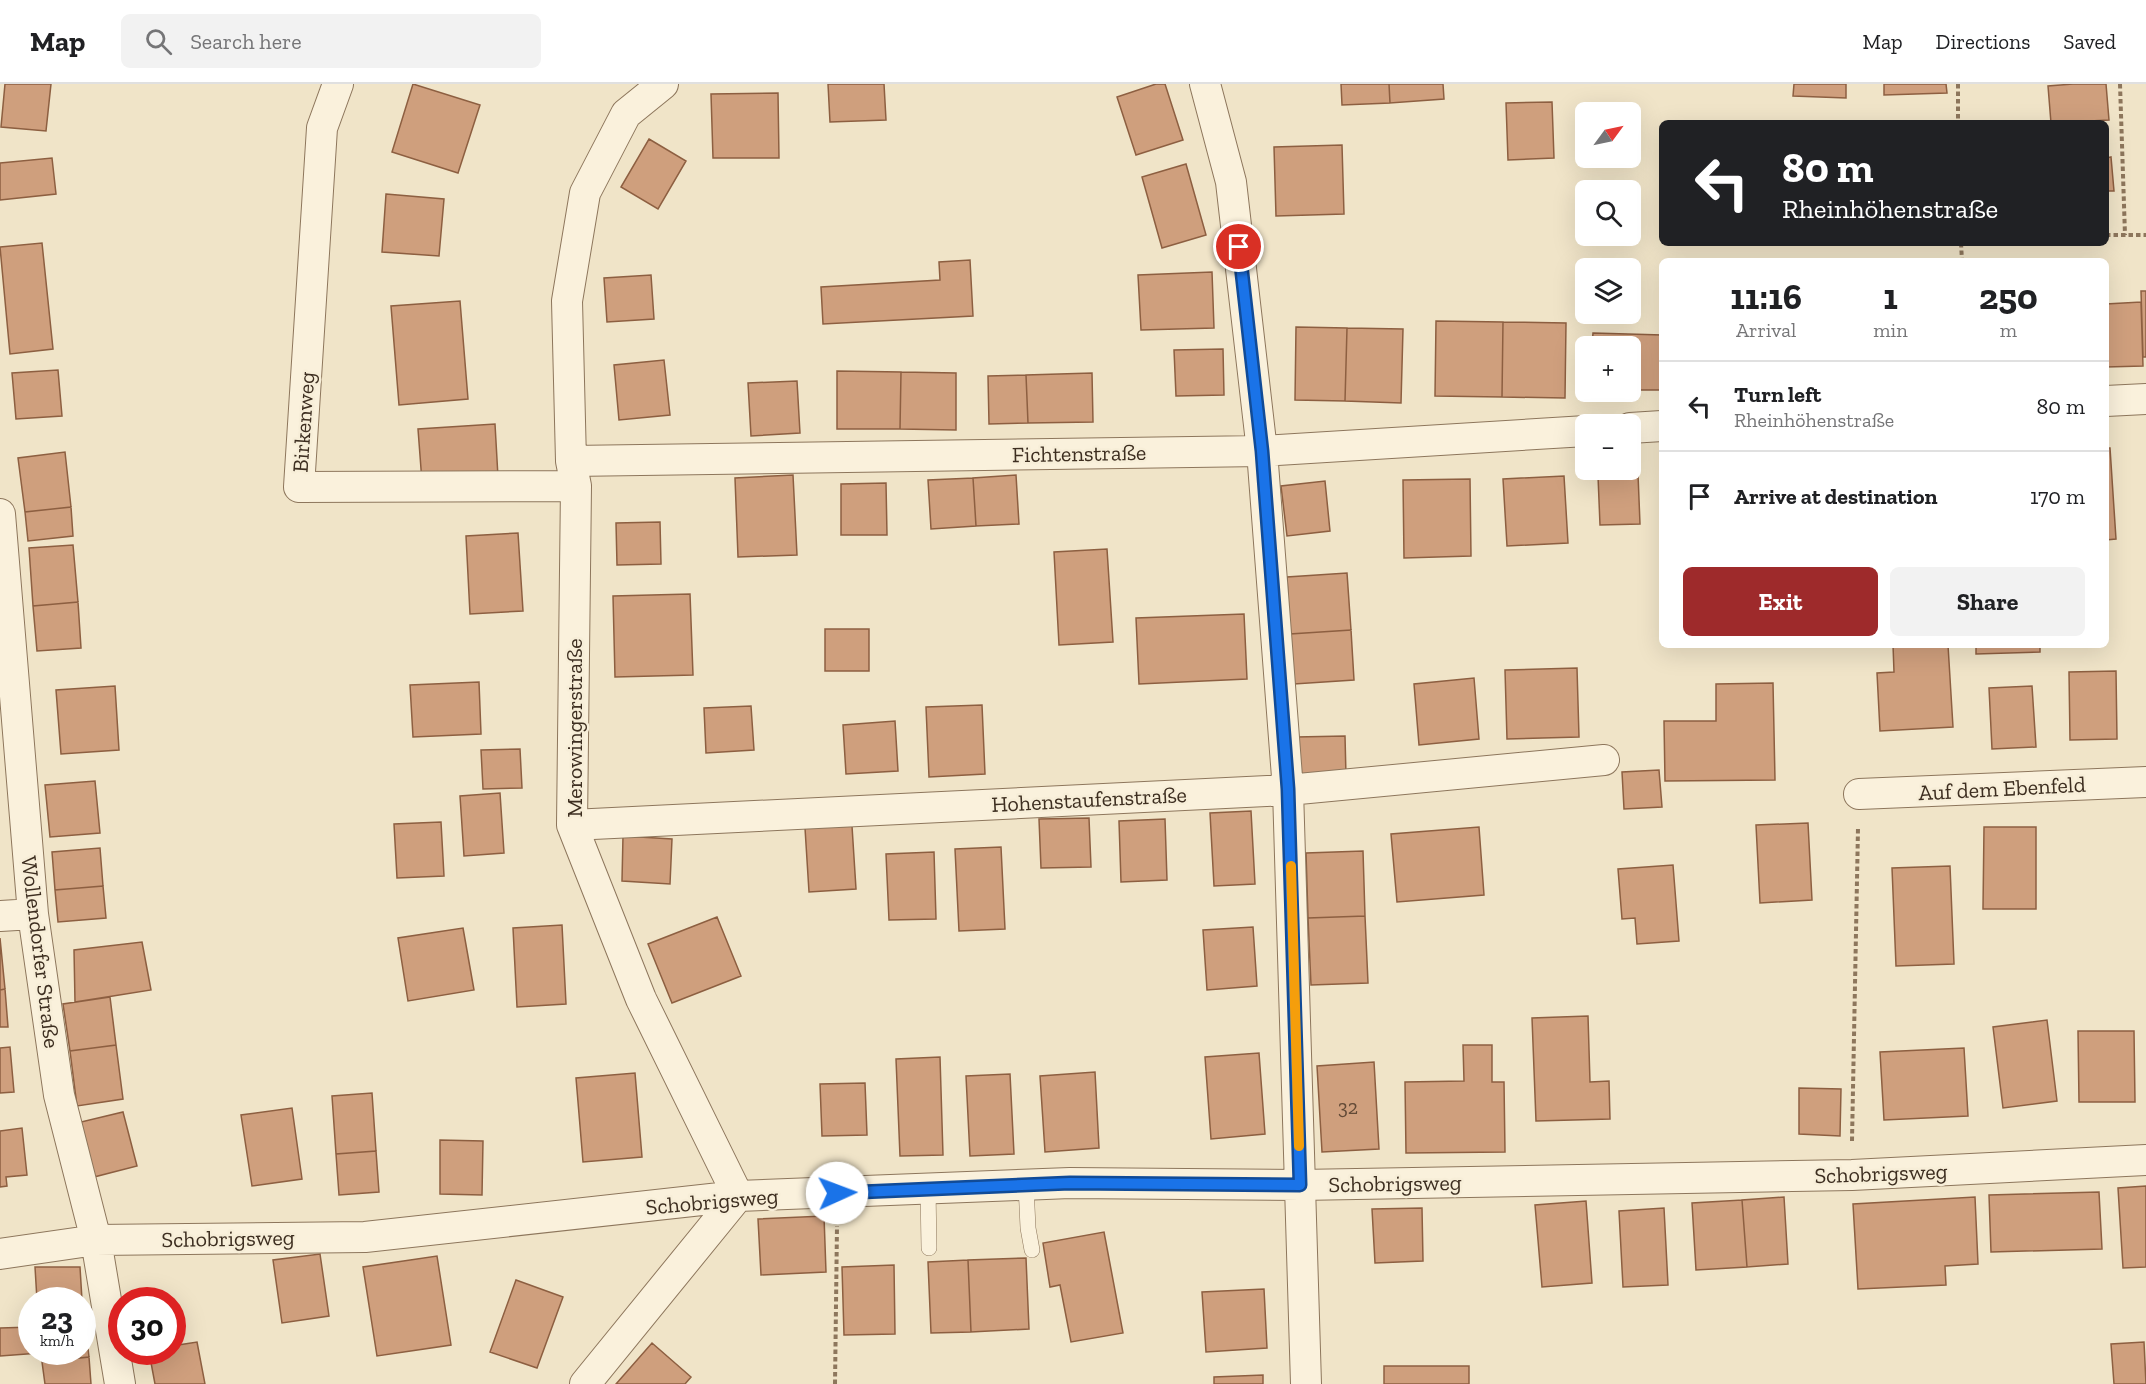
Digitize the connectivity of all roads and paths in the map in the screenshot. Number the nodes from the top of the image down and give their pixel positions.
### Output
1 (338, 84) edge
2 (663, 84) edge
3 (1205, 84) edge
4 (1958, 84) edge
5 (2120, 84) edge
6 (1959, 120) edge
7 (2109, 235) edge
8 (2125, 235) junction
9 (2146, 235) edge
10 (2146, 399) edge
11 (2109, 401) edge
12 (1659, 426) edge
13 (1641, 427) edge
14 (1575, 431) edge
15 (1262, 451) junction
16 (574, 473) junction
17 (0, 514) edge
18 (1604, 760) dead end
19 (2146, 782) edge
20 (1288, 789) junction
21 (1858, 794) joint
22 (572, 825) junction
23 (33, 914) junction
24 (0, 916) edge
25 (2146, 1160) edge
26 (1852, 1175) junction
27 (1026, 1185) junction
28 (1300, 1185) junction
29 (928, 1189) junction
30 (837, 1193) junction
31 (738, 1196) junction
32 (96, 1240) junction
33 (929, 1248) dead end
34 (1032, 1250) dead end
35 (0, 1254) edge
36 (120, 1384) edge
37 (585, 1384) edge
38 (835, 1384) edge
39 (1306, 1384) edge

1 - 16 street, Birkenweg
2 - 16 street, Merowingerstraße
3 - 15 street
4 - 6 path
5 - 8 path
7 - 8 path
8 - 9 path
10 - 11 street
12 - 13 street
14 - 15 street, Fichtenstraße
15 - 16 street, Fichtenstraße
15 - 20 street
16 - 22 street, Merowingerstraße
17 - 23 street, Wollendorfer Straße
18 - 20 street, Hohenstaufenstraße
19 - 21 street, Auf dem Ebenfeld
20 - 22 street, Hohenstaufenstraße
20 - 28 street
21 - 26 path
22 - 31 street, Merowingerstraße
23 - 24 street
23 - 32 street, Wollendorfer Straße
25 - 26 street, Schobrigsweg
26 - 28 street, Schobrigsweg
27 - 28 street, Schobrigsweg
27 - 29 street, Schobrigsweg
27 - 34 lane
28 - 39 street
29 - 30 street, Schobrigsweg
29 - 33 lane
30 - 31 street, Schobrigsweg
30 - 38 path
31 - 32 street, Schobrigsweg
31 - 37 street
32 - 35 street, Schobrigsweg
32 - 36 street, Wollendorfer Straße

